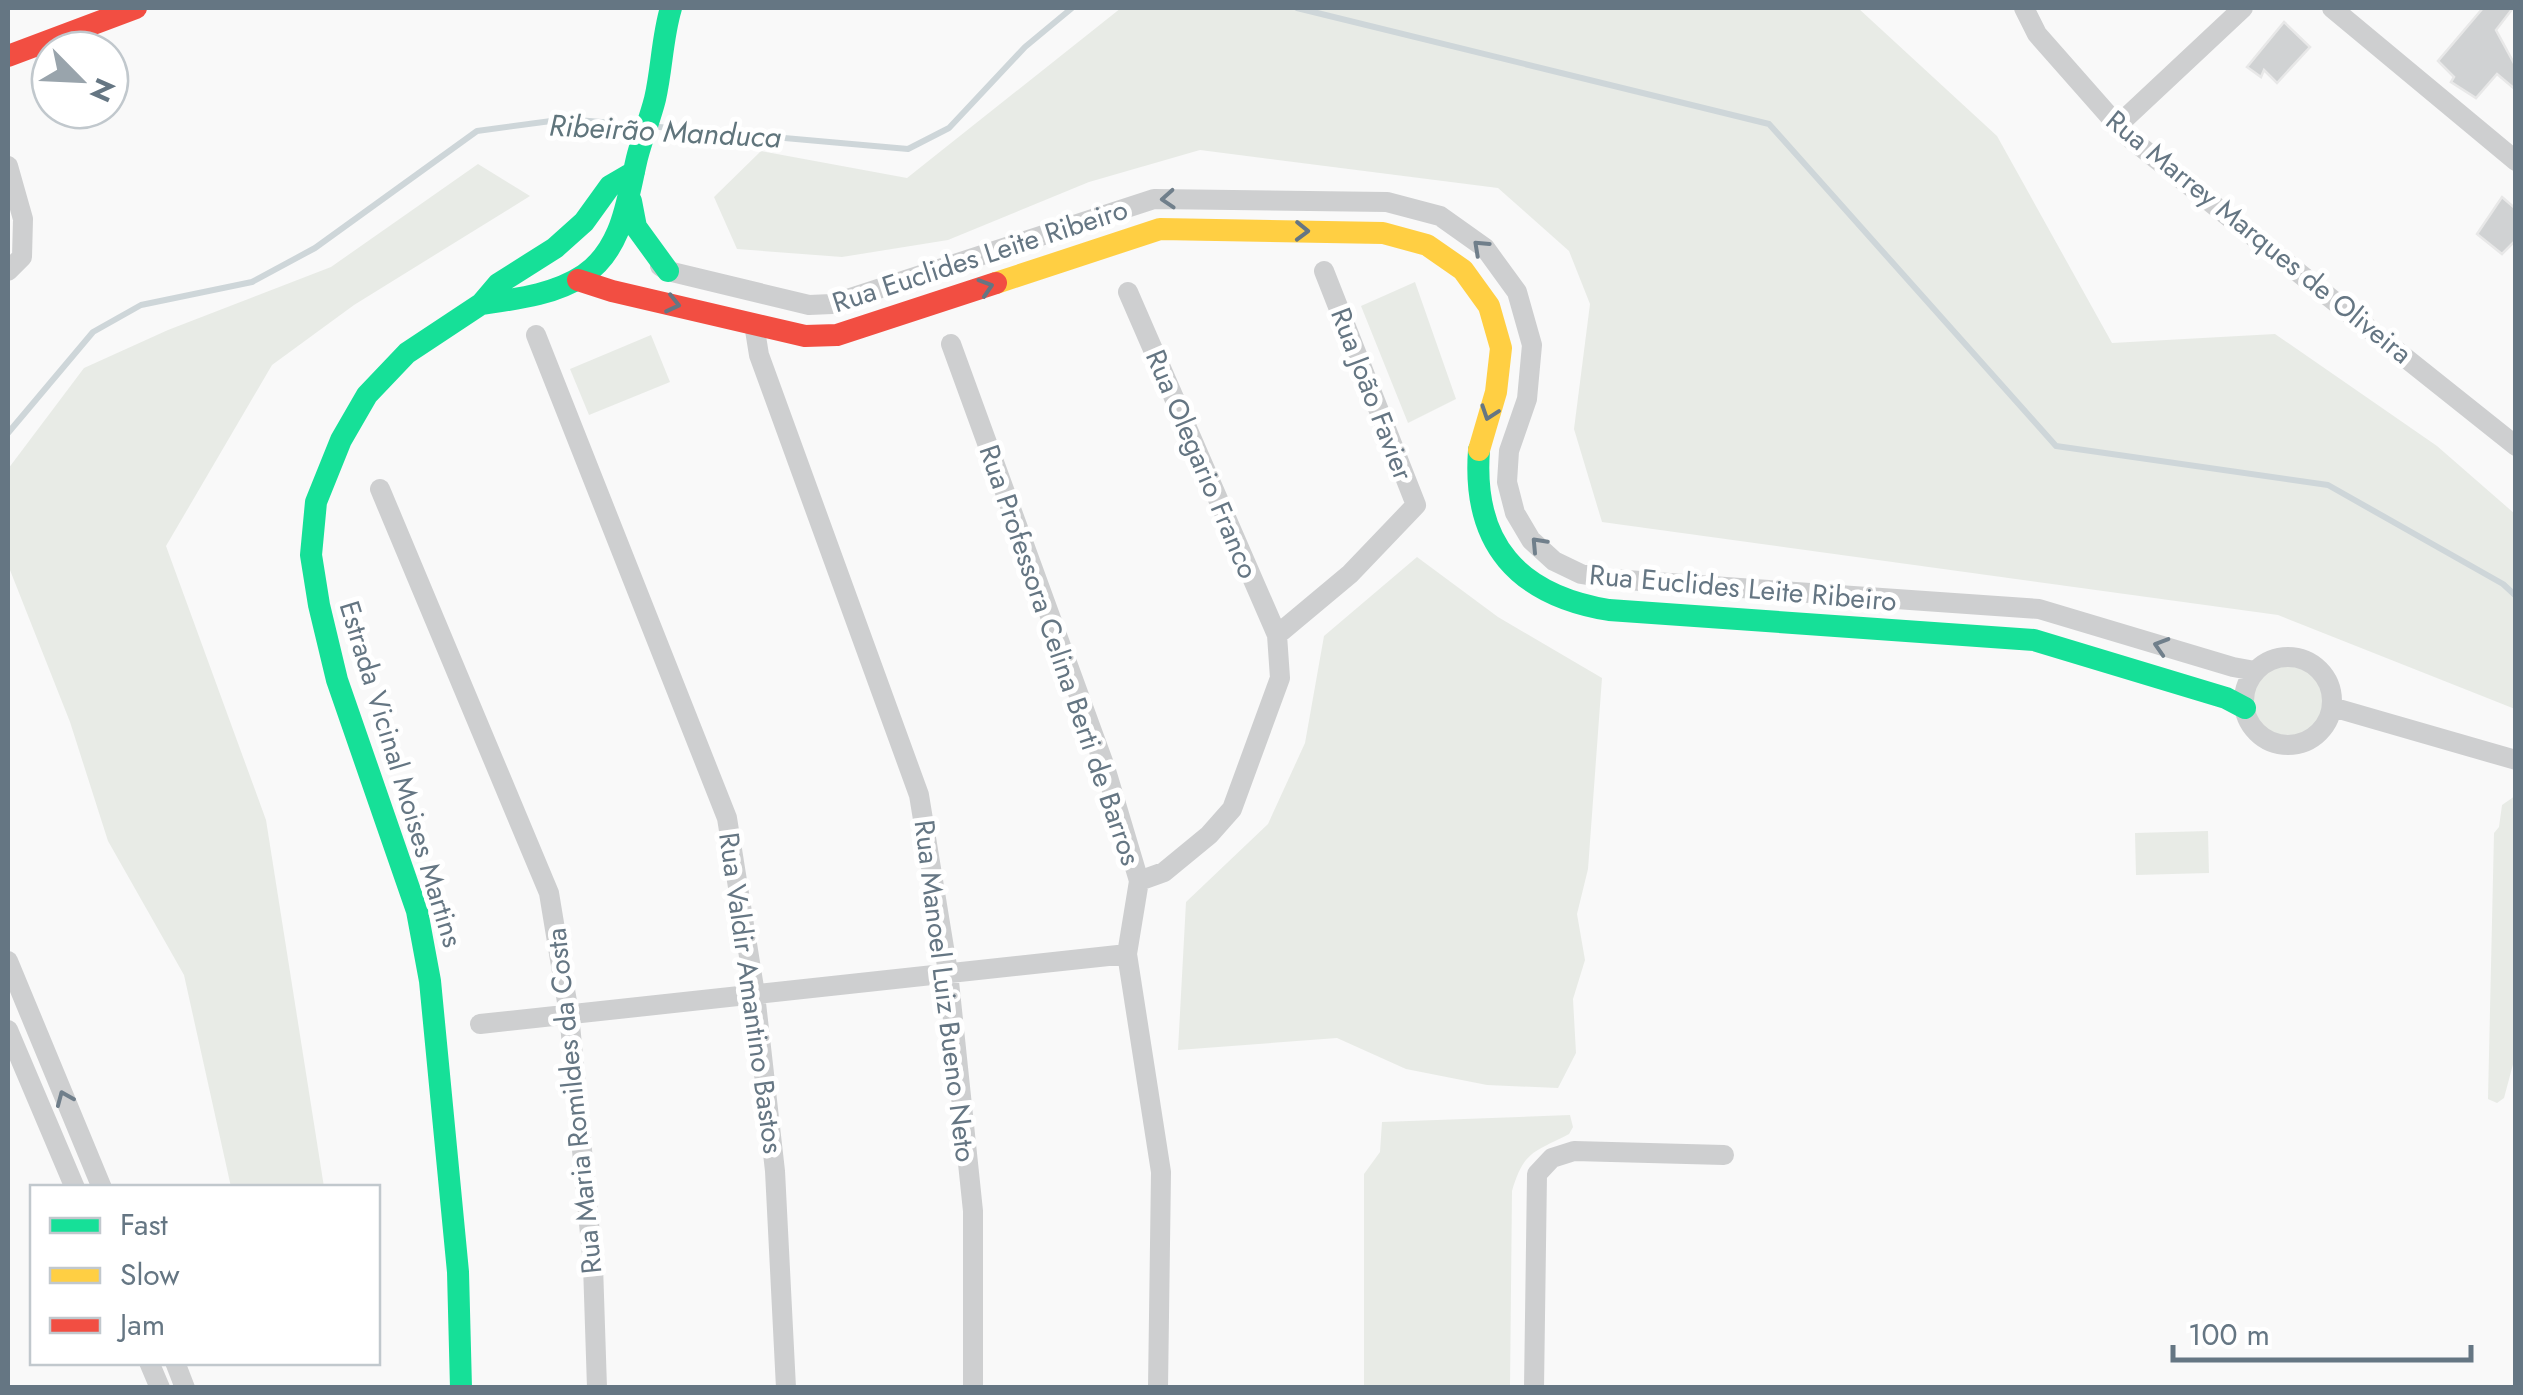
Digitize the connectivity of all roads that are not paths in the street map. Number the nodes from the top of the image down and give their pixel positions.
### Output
1 (136, 8) edge
2 (2024, 8) edge
3 (2243, 8) edge
4 (2332, 8) edge
5 (672, 10) edge
6 (8, 56) edge
7 (2117, 126) junction
8 (2516, 160) edge
9 (8, 166) edge
10 (636, 166) junction
11 (632, 200) junction
12 (1118, 210) junction
13 (584, 222) junction
14 (619, 236) junction
15 (1128, 240) junction
16 (555, 248) junction
17 (668, 270) junction
18 (1324, 270) dead end
19 (8, 271) edge
20 (578, 280) junction
21 (736, 287) junction
22 (1128, 292) dead end
23 (786, 299) junction
24 (481, 304) junction
25 (728, 317) junction
26 (754, 324) junction
27 (779, 330) junction
28 (536, 335) dead end
29 (950, 344) dead end
30 (2516, 446) edge
31 (380, 489) dead end
32 (1277, 635) junction
33 (2255, 671) junction
34 (2332, 707) junction
35 (2245, 708) junction
36 (2516, 760) edge
37 (1139, 881) junction
38 (1127, 954) junction
39 (8, 961) edge
40 (948, 972) junction
41 (755, 994) junction
42 (569, 1014) junction
43 (480, 1024) dead end
44 (8, 1030) edge
45 (1724, 1155) dead end
46 (74, 1185) edge
47 (101, 1185) edge
48 (461, 1388) edge
49 (596, 1388) edge
50 (786, 1388) edge
51 (973, 1388) edge
52 (1158, 1388) edge
53 (1534, 1388) edge

1 - 6 main road
2 - 7 street, Rua Marrey Marques de Oliveira
3 - 7 street
4 - 8 street
5 - 10 main road
7 - 30 street, Rua Marrey Marques de Oliveira
9 - 19 street
10 - 11 main road, Estrada Vicinal Moises Martins
10 - 13 main road, Estrada Vicinal Moises Martins
11 - 14 main road, Estrada Vicinal Moises Martins
11 - 17 main road
12 - 15 street
12 - 23 street, Rua Euclides Leite Ribeiro
33 -> 12 street, Rua Euclides Leite Ribeiro
13 - 14 main road
13 - 16 main road, Estrada Vicinal Moises Martins
14 - 17 street, Rua Euclides Leite Ribeiro
14 - 20 main road, Estrada Vicinal Moises Martins
27 -> 15 main road, Rua Euclides Leite Ribeiro
15 -> 35 main road, Rua Euclides Leite Ribeiro
16 - 20 main road
16 - 24 main road, Estrada Vicinal Moises Martins
17 - 21 street, Rua Euclides Leite Ribeiro
18 - 32 street, Rua João Favier
20 - 24 main road, Estrada Vicinal Moises Martins
20 -> 25 main road, Rua Euclides Leite Ribeiro
21 - 23 street, Rua Euclides Leite Ribeiro
21 - 25 street
22 - 32 street, Rua Olegario Franco
23 - 27 street
24 - 48 main road, Estrada Vicinal Moises Martins
25 - 26 main road, Rua Euclides Leite Ribeiro
26 - 27 main road, Rua Euclides Leite Ribeiro
26 - 40 street, Rua Manoel Luiz Bueno Neto
28 - 41 street, Rua Valdir Amantino Bastos
29 - 37 street, Rua Professora Celina Berti de Barros
31 - 42 street, Rua Maria Romildes da Costa
32 - 37 street
33 - 34 street
33 - 35 street
34 - 35 street
34 - 36 street
37 - 38 street, Rua Professora Celina Berti de Barros
38 - 40 street
38 - 52 street, Rua Professora Celina Berti de Barros
47 -> 39 street
40 - 41 street
40 - 51 street, Rua Manoel Luiz Bueno Neto
41 - 42 street
41 - 50 street, Rua Valdir Amantino Bastos
42 - 43 street
42 - 49 street, Rua Maria Romildes da Costa
44 - 46 street
45 - 53 street

